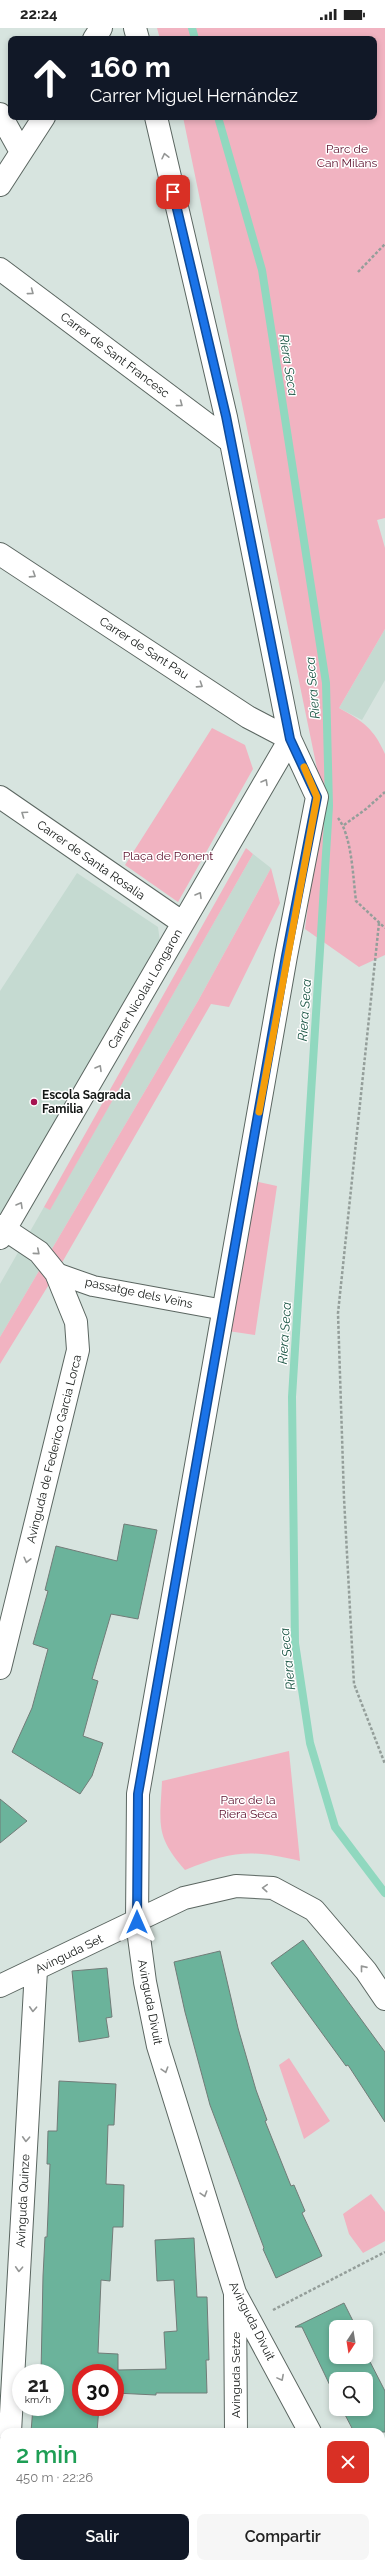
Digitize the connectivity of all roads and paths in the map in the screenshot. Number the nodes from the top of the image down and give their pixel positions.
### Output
1 (0, 114) edge
2 (42, 120) edge
3 (157, 120) edge
4 (21, 152) junction
5 (0, 185) edge
6 (385, 244) edge
7 (0, 269) edge
8 (358, 272) dead end
9 (231, 442) junction
10 (0, 554) edge
11 (290, 739) junction
12 (385, 792) edge
13 (0, 797) edge
14 (317, 797) junction
15 (344, 825) junction
16 (379, 923) junction
17 (183, 924) junction
18 (385, 928) edge
19 (2, 1231) edge
20 (56, 1273) junction
21 (224, 1310) junction
22 (0, 1668) edge
23 (385, 1764) edge
24 (137, 1922) junction
25 (36, 1970) junction
26 (0, 1986) edge
27 (385, 1999) edge
28 (385, 2252) edge
29 (235, 2293) junction
30 (251, 2322) junction
31 (10, 2428) edge
32 (236, 2428) edge
33 (308, 2428) edge

1 - 4 street
2 - 4 street
9 -> 3 street
4 - 5 street
6 - 8 path
7 -> 9 street, Carrer de Sant Francesc
9 - 11 street
10 -> 11 street, Carrer de Sant Pau
11 - 14 street
17 -> 11 street, Carrer Nicolau Longaron
12 - 15 path
17 -> 13 street, Carrer de Santa Rosalia
14 - 15 path
14 - 21 street, Avinguda Divuit
15 - 16 path
16 - 18 path
16 - 23 path
19 -> 17 street, Carrer Nicolau Longaron
19 -> 20 street, Avinguda de Federico Garcia Lorca
20 - 21 street, passatge dels Veïns
20 -> 22 street, Avinguda de Federico Garcia Lorca
21 - 24 street, Avinguda Divuit
24 - 25 street, Avinguda Set
27 -> 24 street, Avinguda Set
24 -> 29 street, Avinguda Divuit
25 - 26 street, Avinguda Set
25 -> 31 street, Avinguda Quinze
28 - 30 path
29 - 30 street, Avinguda Divuit
29 - 32 street, Avinguda Setze
30 -> 33 street, Avinguda Divuit

